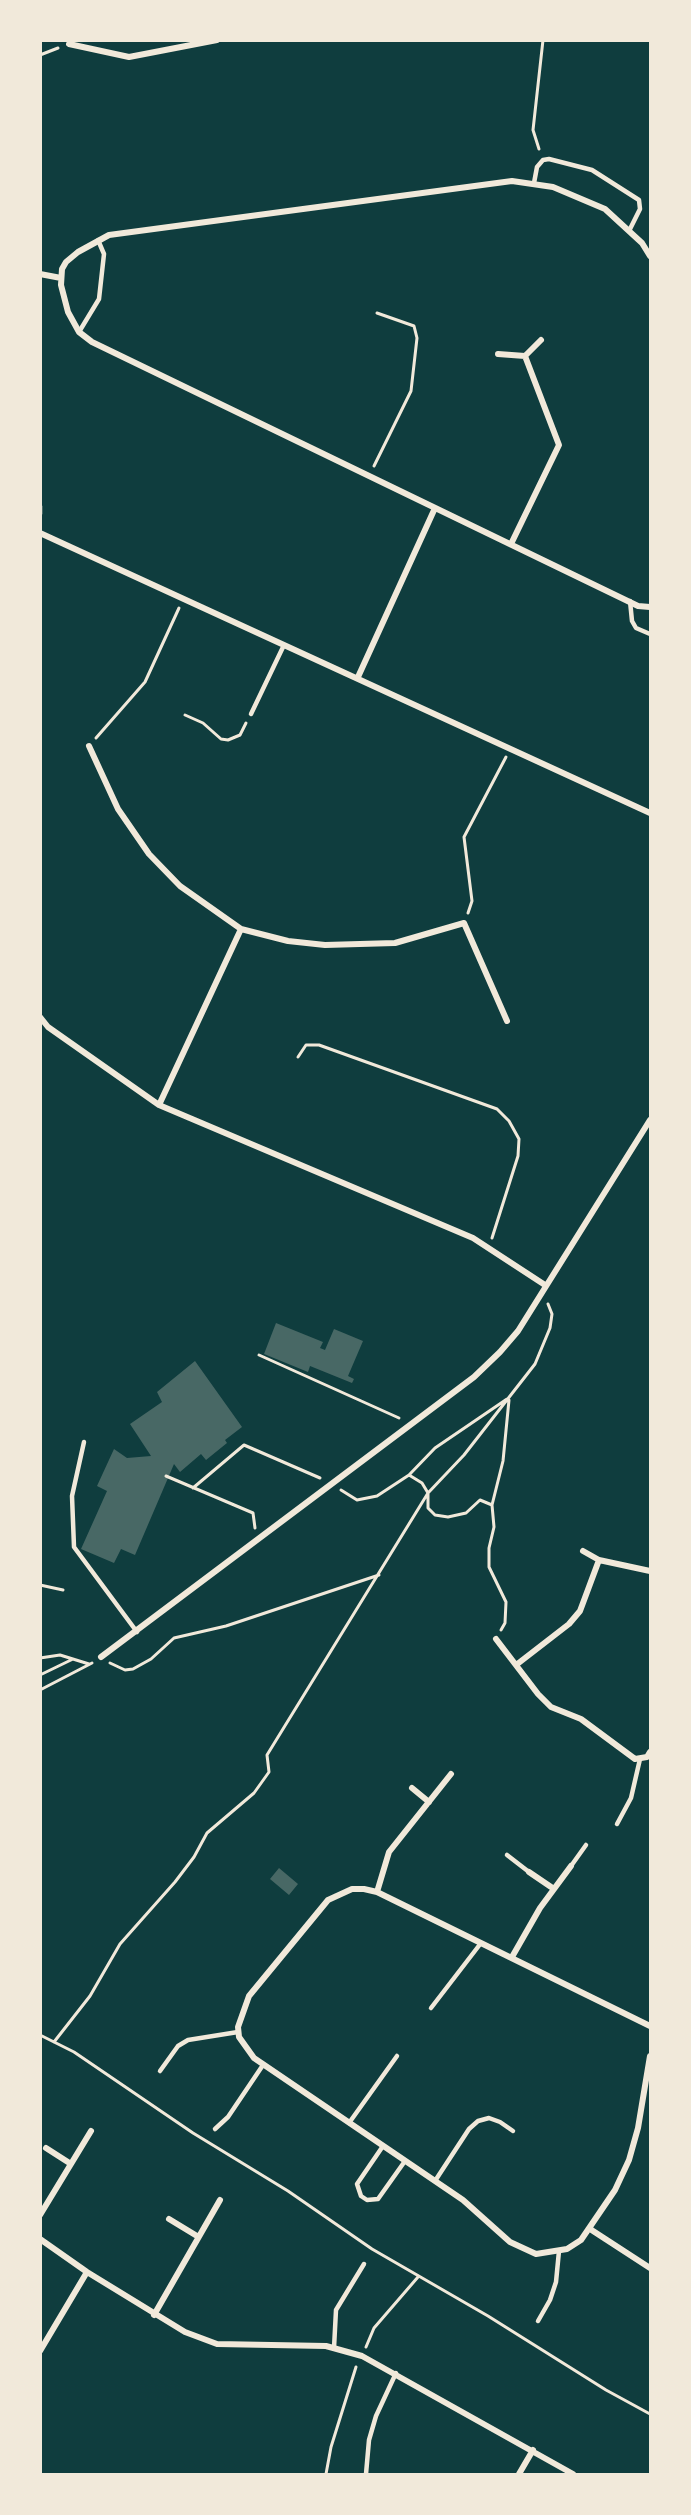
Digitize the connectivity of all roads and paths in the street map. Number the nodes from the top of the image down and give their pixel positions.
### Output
1 (543, 40) edge
2 (213, 41) edge
3 (69, 44) joint
4 (40, 55) edge
5 (543, 160) junction
6 (534, 183) junction
7 (629, 231) junction
8 (98, 239) junction
9 (651, 256) edge
10 (40, 274) edge
11 (61, 278) junction
12 (377, 313) dead end
13 (79, 332) junction
14 (541, 340) dead end
15 (498, 354) dead end
16 (525, 356) junction
17 (369, 476) junction
18 (40, 506) edge
19 (435, 508) junction
20 (40, 514) edge
21 (40, 533) edge
22 (511, 544) junction
23 (183, 599) junction
24 (630, 601) junction
25 (651, 607) edge
26 (651, 634) edge
27 (284, 645) junction
28 (358, 677) junction
29 (250, 714) joint
30 (185, 715) dead end
31 (89, 746) joint
32 (511, 748) junction
33 (651, 813) edge
34 (464, 924) junction
35 (241, 929) junction
36 (40, 1017) edge
37 (507, 1021) dead end
38 (298, 1057) dead end
39 (159, 1105) junction
40 (651, 1120) edge
41 (489, 1248) junction
42 (545, 1285) junction
43 (539, 1296) junction
44 (259, 1355) dead end
45 (509, 1399) junction
46 (412, 1424) junction
47 (84, 1442) dead end
48 (409, 1475) junction
49 (166, 1476) dead end
50 (333, 1483) junction
51 (193, 1488) junction
52 (428, 1493) junction
53 (492, 1505) junction
54 (256, 1542) junction
55 (583, 1551) dead end
56 (599, 1560) junction
57 (650, 1571) edge
58 (380, 1575) junction
59 (40, 1585) edge
60 (63, 1590) dead end
61 (137, 1632) junction
62 (496, 1639) joint
63 (101, 1657) junction
64 (40, 1658) edge
65 (75, 1658) junction
66 (89, 1664) junction
67 (516, 1665) junction
68 (40, 1675) edge
69 (40, 1690) edge
70 (651, 1752) edge
71 (640, 1759) junction
72 (452, 1774) dead end
73 (412, 1788) dead end
74 (429, 1802) junction
75 (617, 1824) dead end
76 (586, 1845) dead end
77 (507, 1855) dead end
78 (571, 1866) joint
79 (529, 1872) joint
80 (554, 1889) junction
81 (377, 1892) junction
82 (482, 1943) junction
83 (512, 1957) junction
84 (431, 2008) dead end
85 (651, 2026) edge
86 (238, 2032) junction
87 (40, 2035) edge
88 (54, 2042) junction
89 (397, 2056) dead end
90 (651, 2056) edge
91 (263, 2064) junction
92 (160, 2071) dead end
93 (349, 2123) junction
94 (215, 2130) dead end
95 (91, 2131) dead end
96 (513, 2131) dead end
97 (383, 2146) junction
98 (46, 2148) dead end
99 (405, 2161) junction
100 (71, 2164) junction
101 (435, 2181) junction
102 (220, 2200) dead end
103 (40, 2215) edge
104 (169, 2219) dead end
105 (590, 2229) junction
106 (197, 2236) junction
107 (40, 2239) edge
108 (559, 2252) junction
109 (364, 2264) dead end
110 (651, 2268) edge
111 (87, 2272) junction
112 (154, 2314) junction
113 (538, 2321) dead end
114 (334, 2348) junction
115 (40, 2351) edge
116 (396, 2373) junction
117 (651, 2414) edge
118 (533, 2450) junction
119 (366, 2475) edge
120 (519, 2475) edge
121 (573, 2475) edge

1 - 5 path
2 - 3 street
3 - 4 path
5 - 6 lane
5 - 7 lane
6 - 7 street
6 - 8 street
7 - 9 street
8 - 11 street
8 - 13 lane
10 - 11 street
11 - 13 street
12 - 17 path
13 - 17 street
14 - 16 street
15 - 16 street
16 - 22 street
17 - 19 street
18 - 20 lane
19 - 22 street
19 - 28 street
21 - 23 street
22 - 24 street
23 - 27 street
23 - 31 path
24 - 25 street
24 - 26 lane
27 - 28 street
27 - 29 lane
28 - 32 street
29 - 30 path
31 - 35 street
32 - 33 street
32 - 34 path
34 - 35 street
34 - 37 street
35 - 39 street
36 - 39 street
38 - 41 path
39 - 41 street
40 - 42 street
41 - 42 street
42 - 43 street
43 - 45 path
43 - 46 street
44 - 46 path
45 - 48 path
45 - 52 path
45 - 53 path
46 - 50 street
47 - 61 lane
48 - 50 path
48 - 52 path
49 - 51 path
50 - 51 path
50 - 54 street
51 - 54 path
52 - 53 path
52 - 58 path
53 - 62 path
54 - 61 street
55 - 56 street
56 - 57 street
56 - 67 street
58 - 63 path
58 - 88 path
59 - 60 path
61 - 63 street
62 - 67 street
63 - 66 path
64 - 65 path
65 - 66 path
65 - 68 path
66 - 69 path
67 - 71 street
70 - 71 street
71 - 75 lane
72 - 74 street
73 - 74 street
74 - 81 street
76 - 78 lane
77 - 79 lane
78 - 80 street
79 - 80 street
80 - 83 street
81 - 82 street
81 - 86 street
82 - 83 street
82 - 84 lane
83 - 85 street
86 - 91 street
86 - 92 lane
87 - 88 path
88 - 117 path
89 - 93 lane
90 - 105 street
91 - 93 street
91 - 94 lane
93 - 97 street
95 - 100 street
96 - 101 lane
97 - 99 street
97 - 99 lane
98 - 100 street
99 - 101 street
100 - 103 street
101 - 108 street
102 - 106 street
104 - 106 street
105 - 108 street
105 - 110 street
106 - 112 street
107 - 111 street
108 - 113 lane
109 - 114 lane
111 - 112 street
111 - 115 street
112 - 114 street
114 - 116 street
116 - 118 street
116 - 119 lane
118 - 120 street
118 - 121 street

